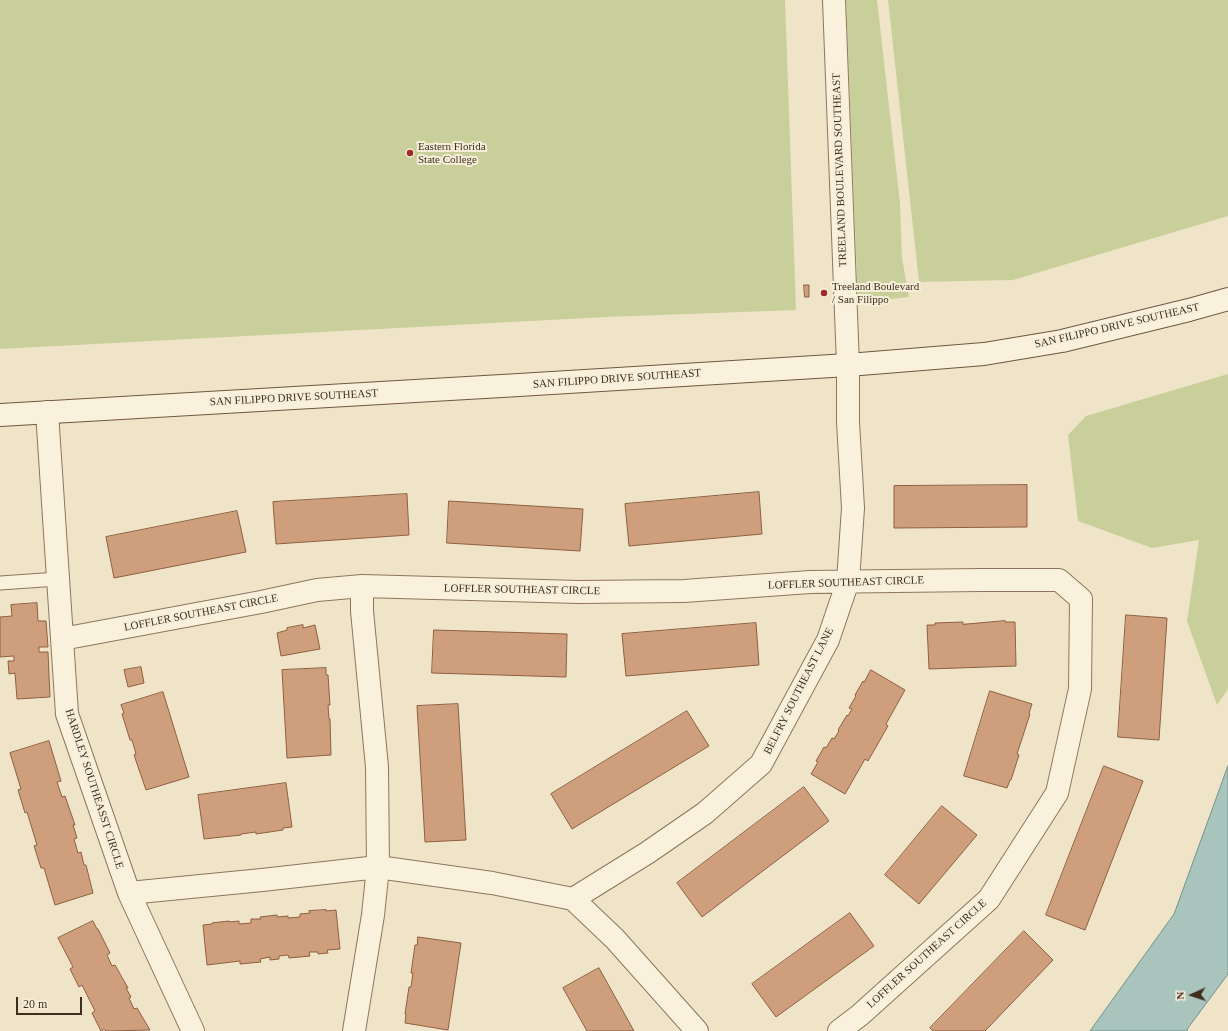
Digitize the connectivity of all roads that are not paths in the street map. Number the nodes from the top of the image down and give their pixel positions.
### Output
1 (834, 0) edge
2 (1228, 299) edge
3 (848, 364) junction
4 (47, 412) junction
5 (0, 415) edge
6 (58, 580) junction
7 (848, 581) junction
8 (0, 582) edge
9 (362, 586) junction
10 (62, 639) junction
11 (378, 867) junction
12 (129, 893) junction
13 (573, 899) junction
14 (193, 1031) edge
15 (354, 1031) edge
16 (697, 1031) edge
17 (839, 1031) edge

1 - 3 street, TREELAND BOULEVARD SOUTHEAST
2 - 3 street, SAN FILIPPO DRIVE SOUTHEAST
3 - 4 street, SAN FILIPPO DRIVE SOUTHEAST
3 - 7 street, BELFRY SOUTHEAST LANE
4 - 5 street, SAN FILIPPO DRIVE SOUTHEAST
4 - 6 street, HARDLEY SOUTHEASST CIRCLE
6 - 8 lane
6 - 10 street, HARDLEY SOUTHEASST CIRCLE
7 - 9 street, LOFFLER SOUTHEAST CIRCLE
7 - 13 street, BELFRY SOUTHEAST LANE
7 - 17 street, LOFFLER SOUTHEAST CIRCLE
9 - 10 street, LOFFLER SOUTHEAST CIRCLE
9 - 11 street
10 - 12 street, HARDLEY SOUTHEASST CIRCLE
11 - 12 street
11 - 13 street
11 - 15 street
12 - 14 street, HARDLEY SOUTHEASST CIRCLE
13 - 16 street

